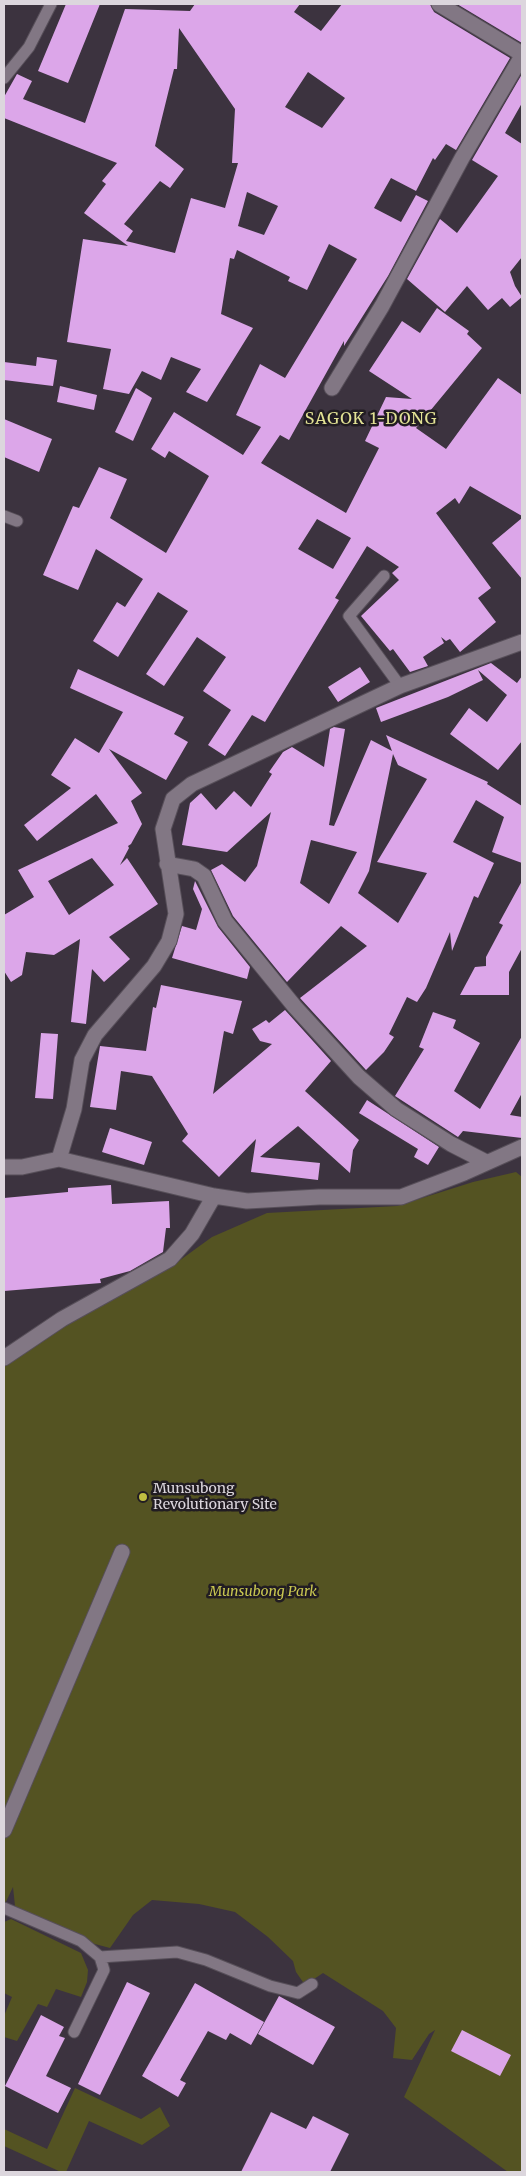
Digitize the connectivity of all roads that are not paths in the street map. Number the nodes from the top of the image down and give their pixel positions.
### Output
1 (51, 4) edge
2 (439, 4) edge
3 (522, 55) edge
4 (4, 78) edge
5 (332, 388) dead end
6 (4, 516) edge
7 (18, 522) dead end
8 (384, 576) dead end
9 (522, 642) edge
10 (400, 686) junction
11 (167, 864) junction
12 (522, 1147) edge
13 (59, 1159) junction
14 (486, 1162) junction
15 (4, 1167) edge
16 (214, 1196) junction
17 (4, 1358) edge
18 (122, 1552) dead end
19 (4, 1830) edge
20 (4, 1908) edge
21 (100, 1957) junction
22 (312, 1984) dead end
23 (74, 2032) dead end

1 - 4 lane
2 - 3 street
3 - 5 street
6 - 7 lane
8 - 10 lane
9 - 10 street
10 - 11 street
11 - 13 street
11 - 14 street
12 - 14 street
13 - 15 street
13 - 16 street
14 - 16 street
16 - 17 street
18 - 19 street
20 - 21 lane
21 - 22 lane
21 - 23 lane

